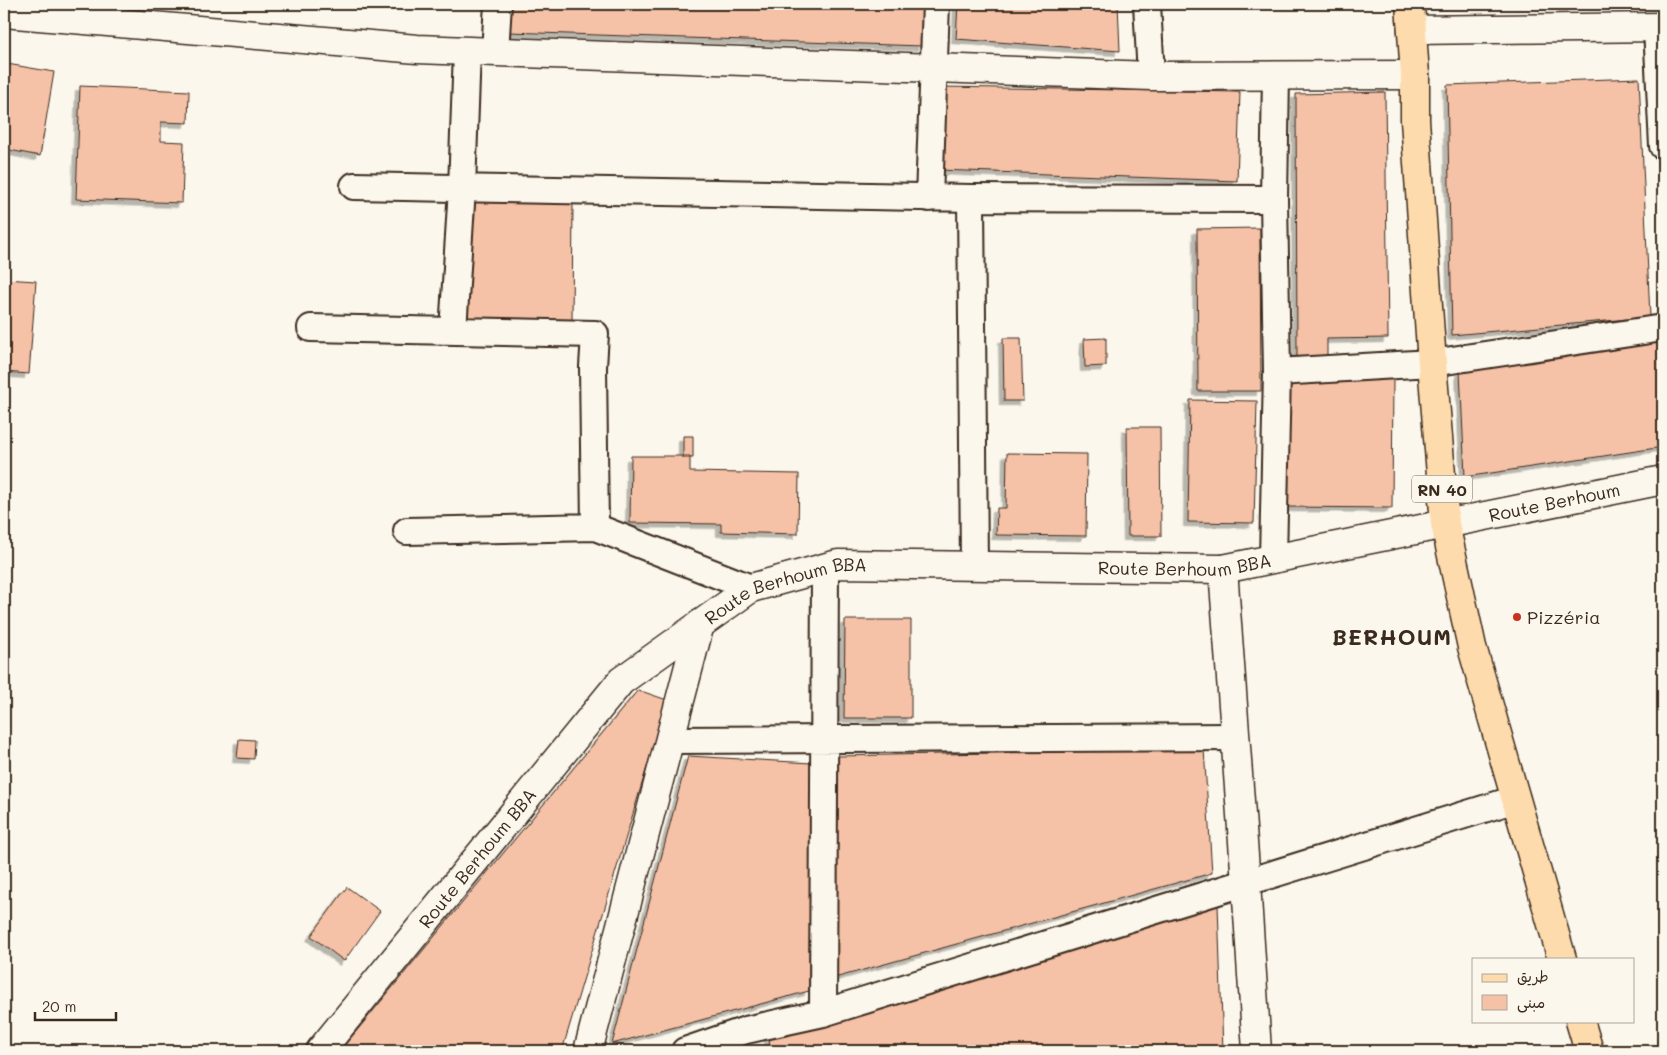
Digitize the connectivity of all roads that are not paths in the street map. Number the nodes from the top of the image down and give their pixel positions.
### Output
1 (498, 4) edge
2 (936, 4) edge
3 (1147, 4) edge
4 (1410, 4) edge
5 (4, 13) edge
6 (1660, 28) edge
7 (1412, 30) junction
8 (467, 51) junction
9 (495, 52) junction
10 (933, 69) junction
11 (1276, 74) junction
12 (1415, 75) junction
13 (1151, 76) junction
14 (1663, 146) edge
15 (354, 186) dead end
16 (462, 188) junction
17 (928, 198) junction
18 (971, 198) junction
19 (1274, 199) junction
20 (311, 328) dead end
21 (1663, 328) edge
22 (453, 331) junction
23 (1432, 363) junction
24 (1277, 372) junction
25 (1663, 480) edge
26 (1445, 524) junction
27 (595, 528) junction
28 (407, 531) dead end
29 (1273, 559) junction
30 (974, 566) junction
31 (825, 568) junction
32 (1222, 569) junction
33 (750, 588) junction
34 (700, 624) junction
35 (1234, 737) junction
36 (824, 739) junction
37 (670, 740) junction
38 (1516, 800) junction
39 (1246, 883) junction
40 (1562, 958) edge
41 (823, 1013) junction
42 (1580, 1022) edge
43 (746, 1040) edge
44 (320, 1051) edge
45 (588, 1051) edge
46 (685, 1051) edge
47 (1257, 1051) edge
48 (1589, 1051) edge

1 - 9 street
2 - 10 street
3 - 13 street
4 - 7 main road, RN 40
5 - 8 street
6 - 7 street
6 - 14 street
7 - 12 main road, RN 40
8 - 9 street
8 - 16 street
9 - 10 street
10 - 13 street
10 - 17 street
11 - 12 street
11 - 13 street
11 - 19 street
12 - 23 main road, RN 40
15 - 16 street
16 - 17 street
16 - 22 street
17 - 18 street
18 - 19 street
18 - 30 street
19 - 24 street
20 - 22 street
21 - 23 street
22 - 27 street
23 - 24 street
23 - 26 main road, RN 40
24 - 29 street
25 - 26 street, Route Berhoum
26 - 29 street, Route Berhoum BBA
26 - 38 main road, RN 40
27 - 28 street
27 - 33 street
29 - 32 street, Route Berhoum BBA
30 - 31 street, Route Berhoum BBA
30 - 32 street, Route Berhoum BBA
31 - 33 street, Route Berhoum BBA
31 - 36 street
32 - 35 street
33 - 34 street, Route Berhoum BBA
34 - 37 street
34 - 44 street, Route Berhoum BBA
35 - 36 street
35 - 39 street
36 - 37 street
36 - 41 street
37 - 45 street
38 - 39 street
38 - 40 main road, RN 40
39 - 41 street
39 - 47 street
41 - 43 street
42 - 48 main road
43 - 46 street

